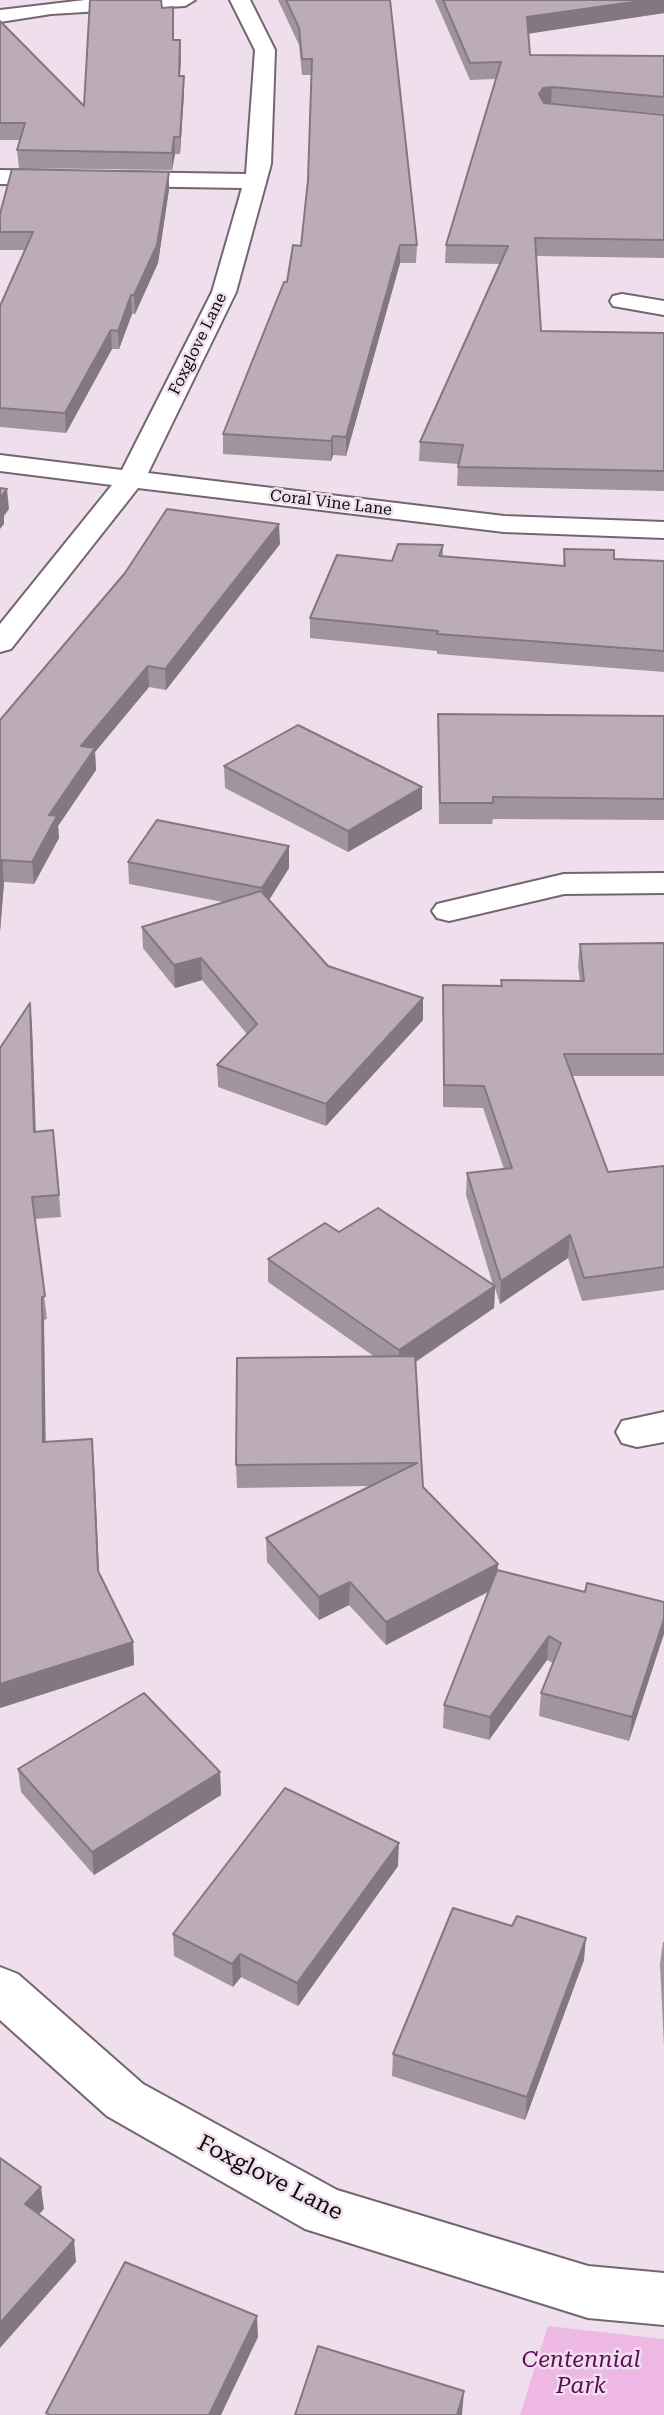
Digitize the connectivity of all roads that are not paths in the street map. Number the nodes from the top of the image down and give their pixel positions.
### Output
1 (185, 0) edge
2 (240, 0) edge
3 (0, 16) edge
4 (0, 177) edge
5 (255, 181) junction
6 (622, 301) dead end
7 (664, 308) edge
8 (0, 463) edge
9 (131, 479) junction
10 (664, 530) edge
11 (0, 643) edge
12 (664, 883) edge
13 (449, 911) dead end
14 (0, 1989) edge
15 (664, 2299) edge

1 - 3 street
2 - 5 street, Foxglove Lane
4 - 5 street
5 - 9 street, Foxglove Lane
6 - 7 street
8 - 9 street, Coral Vine Lane
9 - 10 street, Coral Vine Lane
9 - 11 street, Foxglove Lane
12 - 13 street
14 - 15 street, Foxglove Lane

